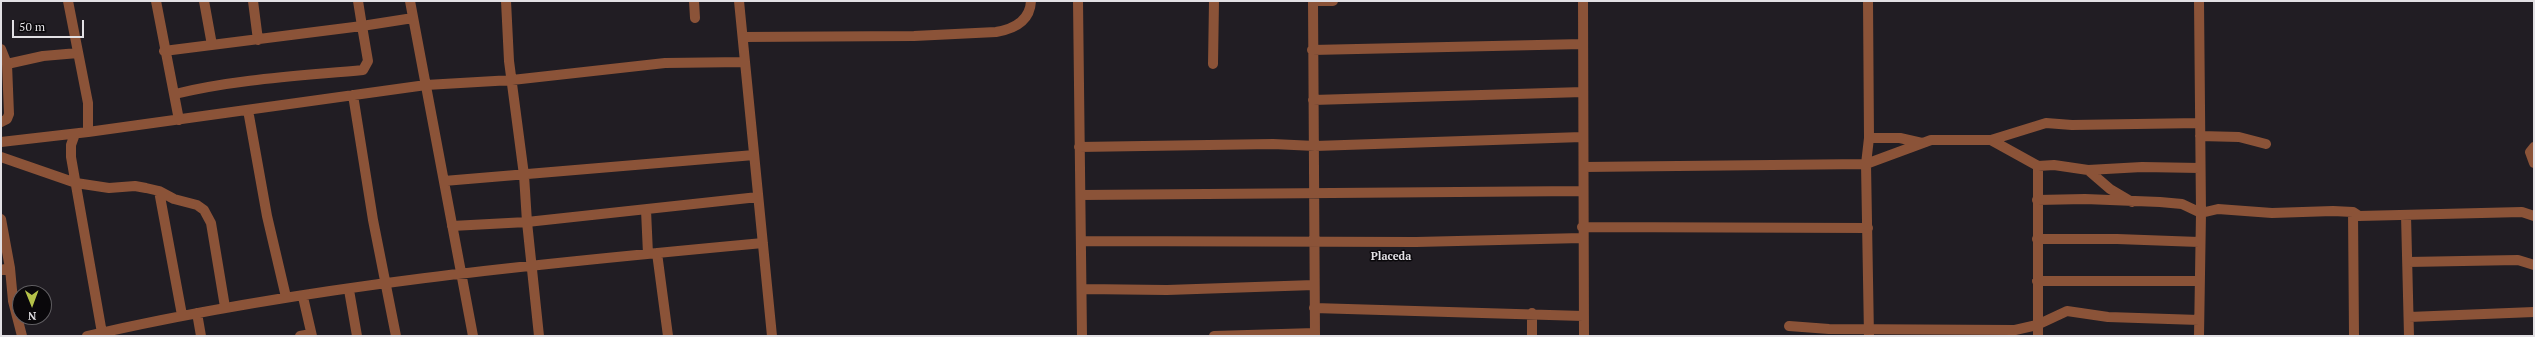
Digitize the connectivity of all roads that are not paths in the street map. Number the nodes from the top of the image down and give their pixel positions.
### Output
1 (68, 1) edge
2 (156, 1) edge
3 (204, 1) edge
4 (253, 1) edge
5 (358, 1) edge
6 (410, 1) edge
7 (506, 1) edge
8 (694, 1) edge
9 (739, 1) edge
10 (1031, 1) edge
11 (1078, 1) edge
12 (1214, 1) edge
13 (1313, 1) edge
14 (1333, 1) edge
15 (1583, 1) edge
16 (1868, 1) edge
17 (2199, 1) edge
18 (413, 18) junction
19 (695, 18) dead end
20 (362, 26) junction
21 (742, 37) junction
22 (258, 40) junction
23 (1583, 44) junction
24 (212, 45) junction
25 (1, 49) edge
26 (164, 50) junction
27 (1312, 50) junction
28 (78, 53) junction
29 (745, 62) junction
30 (7, 64) junction
31 (1213, 64) dead end
32 (512, 80) junction
33 (426, 85) junction
34 (1583, 92) junction
35 (175, 94) junction
36 (353, 95) junction
37 (4, 97) edge
38 (1313, 100) junction
39 (248, 110) junction
40 (179, 120) junction
41 (1, 122) edge
42 (2200, 123) junction
43 (88, 132) junction
44 (75, 134) junction
45 (2200, 136) junction
46 (1582, 137) junction
47 (1869, 138) junction
48 (1991, 140) junction
49 (1, 142) edge
50 (1922, 143) junction
51 (2266, 144) dead end
52 (1314, 146) junction
53 (1079, 147) junction
54 (2534, 147) edge
55 (754, 155) junction
56 (1, 158) edge
57 (2534, 163) edge
58 (1866, 164) junction
59 (2038, 166) junction
60 (1584, 167) junction
61 (2200, 168) junction
62 (2088, 170) junction
63 (524, 175) junction
64 (444, 181) junction
65 (76, 183) junction
66 (158, 191) junction
67 (1583, 191) junction
68 (1316, 192) junction
69 (1081, 195) junction
70 (758, 197) junction
71 (174, 199) junction
72 (2037, 200) junction
73 (161, 202) junction
74 (2132, 202) junction
75 (646, 210) junction
76 (2353, 212) junction
77 (2201, 214) junction
78 (2406, 215) junction
79 (2534, 216) edge
80 (1, 219) edge
81 (527, 222) junction
82 (452, 226) junction
83 (1868, 228) junction
84 (1582, 232) junction
85 (2037, 239) junction
86 (1082, 241) junction
87 (1314, 242) junction
88 (2199, 242) junction
89 (763, 243) junction
90 (652, 253) junction
91 (2408, 262) junction
92 (2534, 264) edge
93 (534, 267) junction
94 (6, 269) edge
95 (462, 272) junction
96 (2037, 280) junction
97 (2199, 281) junction
98 (386, 283) junction
99 (1314, 285) junction
100 (1082, 289) junction
101 (349, 290) junction
102 (286, 297) junction
103 (303, 297) junction
104 (225, 307) junction
105 (1314, 308) junction
106 (2534, 312) edge
107 (197, 313) junction
108 (1532, 313) junction
109 (182, 315) junction
110 (1583, 316) junction
111 (2409, 317) junction
112 (2199, 320) junction
113 (2037, 325) junction
114 (1789, 326) dead end
115 (102, 333) junction
116 (1869, 333) edge
117 (2015, 333) edge
118 (312, 335) edge
119 (1315, 335) edge
120 (22, 336) edge
121 (87, 336) edge
122 (201, 336) edge
123 (300, 336) edge
124 (358, 336) edge
125 (396, 336) edge
126 (473, 336) edge
127 (539, 336) edge
128 (668, 336) edge
129 (772, 336) edge
130 (1082, 336) edge
131 (1214, 336) edge
132 (1532, 336) edge
133 (1584, 336) edge
134 (2038, 336) edge
135 (2199, 336) edge
136 (2354, 336) edge
137 (2409, 336) edge

1 - 28 street
2 - 26 street
3 - 24 street
4 - 22 street
5 - 20 street
6 - 18 street
7 - 32 street
8 - 19 street
9 - 21 street
10 - 21 street
11 - 53 street
12 - 31 street
13 - 14 street
13 - 27 street
15 - 23 street
16 - 47 street
17 - 42 street
18 - 20 street
18 - 33 street
20 - 22 street
20 - 35 street
21 - 29 street
22 - 24 street
23 - 27 street
23 - 34 street
24 - 26 street
25 - 30 street
26 - 35 street
27 - 38 street
28 - 30 street
28 - 43 street
29 - 32 street
29 - 55 street
30 - 37 street
32 - 33 street
32 - 63 street
33 - 36 street
33 - 64 street
34 - 38 street
34 - 46 street
35 - 40 street
36 - 39 street
36 - 98 street
37 - 41 street
38 - 52 street
39 - 40 street
39 - 102 street
40 - 43 street
42 - 45 street
42 - 48 street
43 - 44 street
44 - 49 street
44 - 65 street
45 - 51 street
45 - 61 street
46 - 52 street
46 - 60 street
47 - 50 street
47 - 58 street
48 - 50 street
48 - 59 street
50 - 58 street
52 - 53 street
52 - 68 street
53 - 69 street
54 - 57 street
55 - 63 street
55 - 70 street
56 - 65 street
58 - 60 street
58 - 83 street
59 - 62 street
59 - 72 street
60 - 67 street
61 - 62 street
61 - 77 street
62 - 74 street
63 - 64 street
63 - 81 street
64 - 82 street
65 - 66 street
65 - 115 street
66 - 71 street
66 - 73 street
67 - 68 street
67 - 84 street
68 - 69 street
68 - 87 street
69 - 86 street
70 - 75 street
70 - 89 street
71 - 73 street
71 - 104 street
72 - 74 street
72 - 85 street
73 - 109 street
74 - 77 street
75 - 81 street
75 - 90 street
76 - 77 street
76 - 78 street
76 - 136 street
77 - 88 street
78 - 79 street
78 - 91 street
80 - 94 street
81 - 82 street
81 - 93 street
82 - 95 street
83 - 84 street
83 - 116 street
84 - 87 street
84 - 110 street
85 - 88 street
85 - 96 street
86 - 87 street
86 - 100 street
87 - 99 street
88 - 97 street
89 - 90 street
89 - 129 street
90 - 93 street
90 - 128 street
91 - 92 street
91 - 111 street
93 - 95 street
93 - 127 street
94 - 120 street
95 - 98 street
95 - 126 street
96 - 97 street
96 - 113 street
97 - 112 street
98 - 101 street
98 - 125 street
99 - 100 street
99 - 105 street
100 - 130 street
101 - 103 street
101 - 124 street
102 - 103 street
102 - 104 street
103 - 118 street
104 - 107 street
105 - 108 street
105 - 119 street
106 - 111 street
107 - 109 street
107 - 122 street
108 - 110 street
108 - 132 street
109 - 115 street
110 - 133 street
111 - 137 street
112 - 113 street
112 - 135 street
113 - 117 street
113 - 134 street
114 - 116 street
115 - 121 street
116 - 117 street
118 - 123 street
119 - 131 street

